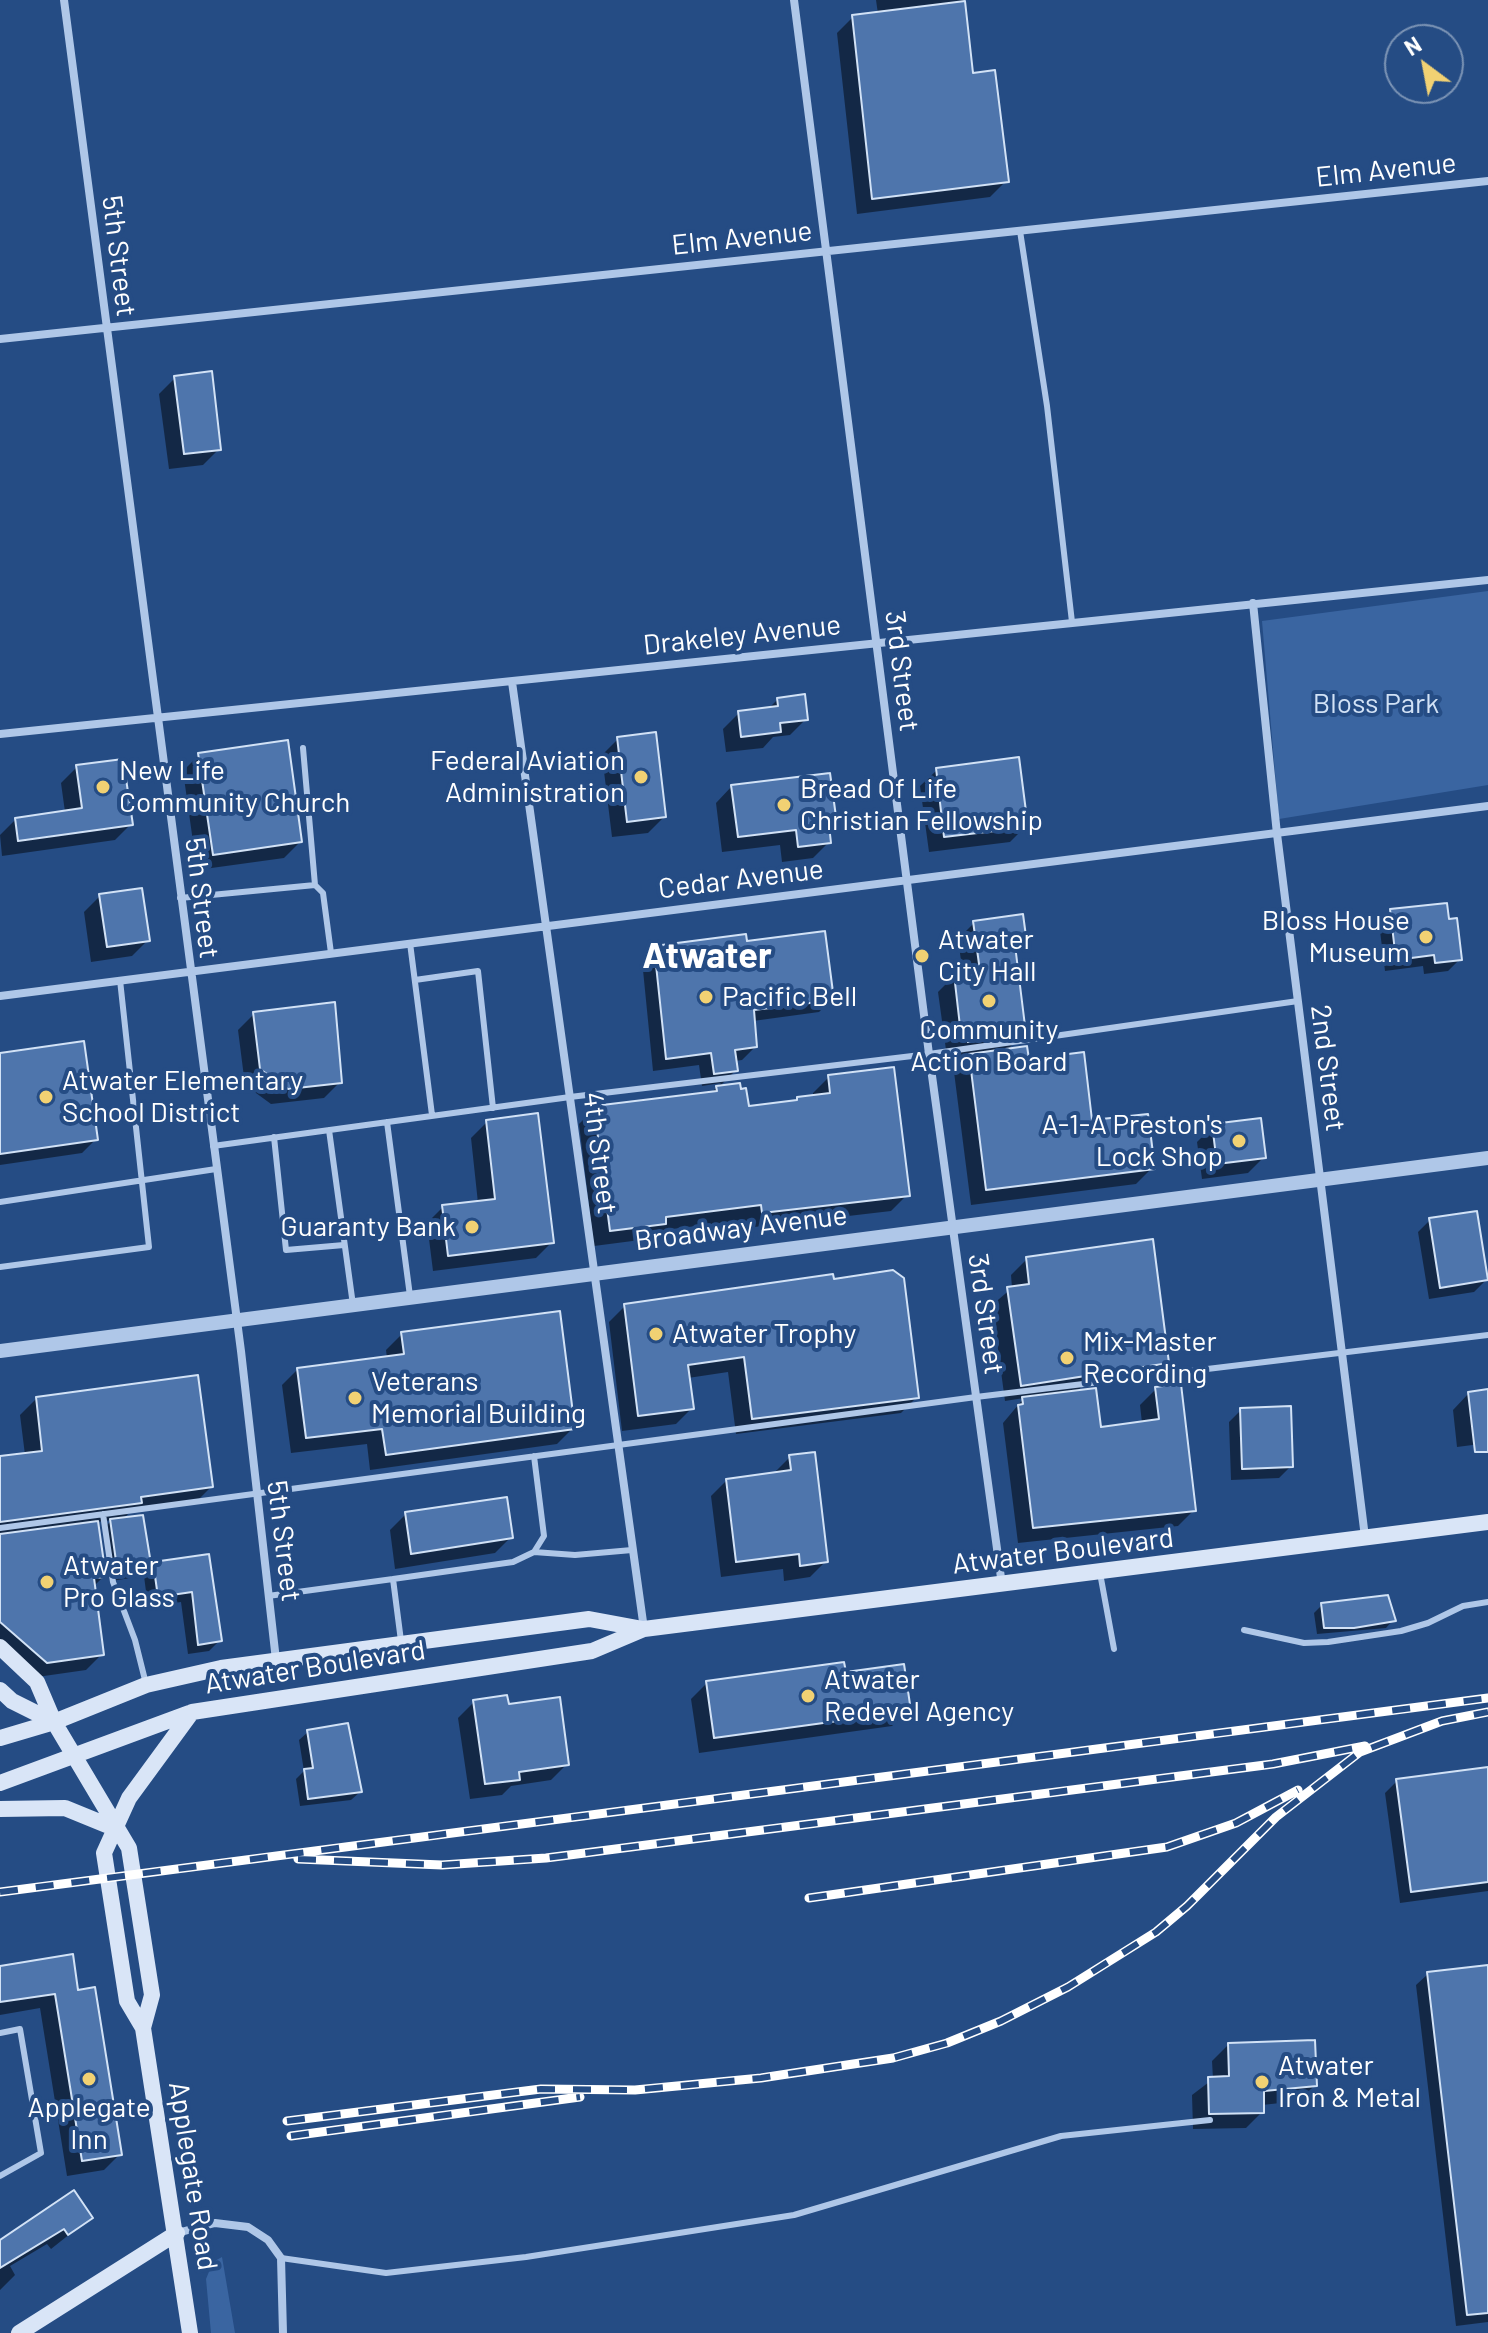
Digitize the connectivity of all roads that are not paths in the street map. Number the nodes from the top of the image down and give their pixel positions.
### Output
1 (64, 0) edge
2 (794, 0) edge
3 (1488, 181) edge
4 (1020, 231) junction
5 (826, 252) junction
6 (106, 328) junction
7 (0, 339) edge
8 (1488, 580) edge
9 (1253, 603) junction
10 (1072, 622) junction
11 (877, 643) junction
12 (512, 682) junction
13 (157, 720) junction
14 (0, 734) edge
15 (303, 748) dead end
16 (1488, 806) edge
17 (1277, 834) junction
18 (907, 880) junction
19 (315, 885) junction
20 (180, 898) junction
21 (548, 926) junction
22 (410, 943) junction
23 (331, 953) junction
24 (190, 971) junction
25 (120, 980) junction
26 (415, 980) junction
27 (0, 996) edge
28 (1298, 1001) junction
29 (929, 1054) junction
30 (570, 1097) junction
31 (493, 1108) junction
32 (432, 1115) junction
33 (387, 1122) junction
34 (329, 1130) junction
35 (274, 1137) junction
36 (213, 1146) junction
37 (1488, 1158) edge
38 (216, 1169) junction
39 (142, 1180) junction
40 (1320, 1181) junction
41 (0, 1202) edge
42 (952, 1227) junction
43 (344, 1245) junction
44 (0, 1267) edge
45 (593, 1273) junction
46 (410, 1297) junction
47 (353, 1305) junction
48 (236, 1320) junction
49 (1488, 1335) edge
50 (0, 1351) edge
51 (1341, 1351) junction
52 (976, 1397) junction
53 (617, 1444) junction
54 (534, 1456) junction
55 (255, 1492) junction
56 (103, 1514) junction
57 (1488, 1522) edge
58 (0, 1528) edge
59 (1365, 1538) junction
60 (632, 1550) junction
61 (534, 1552) junction
62 (1100, 1573) junction
63 (393, 1579) junction
64 (1002, 1586) junction
65 (268, 1596) junction
66 (1488, 1602) edge
67 (644, 1629) junction
68 (1244, 1630) dead end
69 (401, 1644) junction
70 (0, 1647) edge
71 (1114, 1649) dead end
72 (276, 1660) junction
73 (146, 1685) junction
74 (0, 1690) edge
75 (192, 1712) junction
76 (54, 1722) junction
77 (0, 1738) edge
78 (78, 1757) junction
79 (0, 1783) edge
80 (0, 1809) edge
81 (114, 1828) junction
82 (143, 2028) junction
83 (0, 2033) edge
84 (1210, 2120) dead end
85 (0, 2176) edge
86 (177, 2233) junction
87 (281, 2258) junction
88 (24, 2332) edge
89 (190, 2333) edge
90 (283, 2333) edge

1 - 6 street, 5th Street
2 - 5 street, 3rd Street
3 - 4 street, Elm Avenue
4 - 5 street, Elm Avenue
4 - 10 lane
5 - 6 street, Elm Avenue
5 - 11 street, 3rd Street
6 - 7 street, Elm Avenue
6 - 13 street, 5th Street
8 - 9 street, Drakeley Avenue
9 - 10 street, Drakeley Avenue
9 - 17 street, 2nd Street
10 - 11 street, Drakeley Avenue
11 - 12 street, Drakeley Avenue
11 - 18 street, 3rd Street
12 - 13 street, Drakeley Avenue
12 - 21 street, 4th Street
13 - 14 street, Drakeley Avenue
13 - 20 street, 5th Street
15 - 19 lane
16 - 17 street, Cedar Avenue
17 - 18 street, Cedar Avenue
17 - 28 street, 2nd Street
18 - 21 street, Cedar Avenue
18 - 29 street, 3rd Street
19 - 20 lane
19 - 23 lane
20 - 24 street, 5th Street
21 - 22 street, Cedar Avenue
21 - 30 street, 4th Street
22 - 23 street, Cedar Avenue
22 - 26 lane
23 - 24 street, Cedar Avenue
24 - 25 street, Cedar Avenue
24 - 36 street, 5th Street
25 - 27 street, Cedar Avenue
25 - 39 lane
26 - 31 lane
26 - 32 lane
28 - 29 lane
28 - 40 street, 2nd Street
29 - 30 lane
29 - 42 street, 3rd Street
30 - 31 lane
30 - 45 street, 4th Street
31 - 32 lane
32 - 33 lane
33 - 34 lane
33 - 46 lane
34 - 35 lane
34 - 43 lane
35 - 36 lane
35 - 43 lane
36 - 38 street, 5th Street
37 - 40 street, Broadway Avenue
38 - 39 lane
38 - 48 street, 5th Street
39 - 41 lane
39 - 44 lane
40 - 42 street, Broadway Avenue
40 - 51 street, 2nd Street
42 - 45 street, Broadway Avenue
42 - 52 street, 3rd Street
43 - 47 lane
45 - 46 street, Broadway Avenue
45 - 53 street, 4th Street
46 - 47 street, Broadway Avenue
47 - 48 street, Broadway Avenue
48 - 50 street, Broadway Avenue
48 - 55 street, 5th Street
49 - 51 lane
51 - 52 lane
51 - 59 street, 2nd Street
52 - 53 lane
52 - 64 street, 3rd Street
53 - 54 lane
53 - 60 street, 4th Street
54 - 55 lane
54 - 61 lane
55 - 56 lane
55 - 65 street, 5th Street
56 - 58 lane
56 - 73 lane
57 - 59 main road, Atwater Boulevard
59 - 62 main road, Atwater Boulevard
60 - 61 lane
60 - 67 street, 4th Street
61 - 63 lane
62 - 64 main road, Atwater Boulevard
62 - 71 lane
63 - 65 lane
63 - 69 lane
64 - 67 main road, Atwater Boulevard
65 - 72 street, 5th Street
66 - 68 lane
67 - 69 main road, Atwater Boulevard
67 - 75 main road, Atwater Boulevard
69 - 72 main road, Atwater Boulevard
70 - 76 main road, Applegate Road
72 - 73 main road, Atwater Boulevard
73 - 76 main road, Atwater Boulevard
74 - 76 main road
75 - 78 main road, Atwater Boulevard
75 - 81 main road
76 - 77 main road, Atwater Boulevard
76 - 78 main road, Applegate Road
78 - 79 main road, Atwater Boulevard
78 - 81 main road, Applegate Road
80 - 81 main road
81 - 82 main road, Applegate Road
81 - 82 main road, Applegate Road
82 - 86 main road, Applegate Road
83 - 85 lane
84 - 87 lane
86 - 87 street
86 - 88 main road
86 - 89 main road, Applegate Road
87 - 90 street

